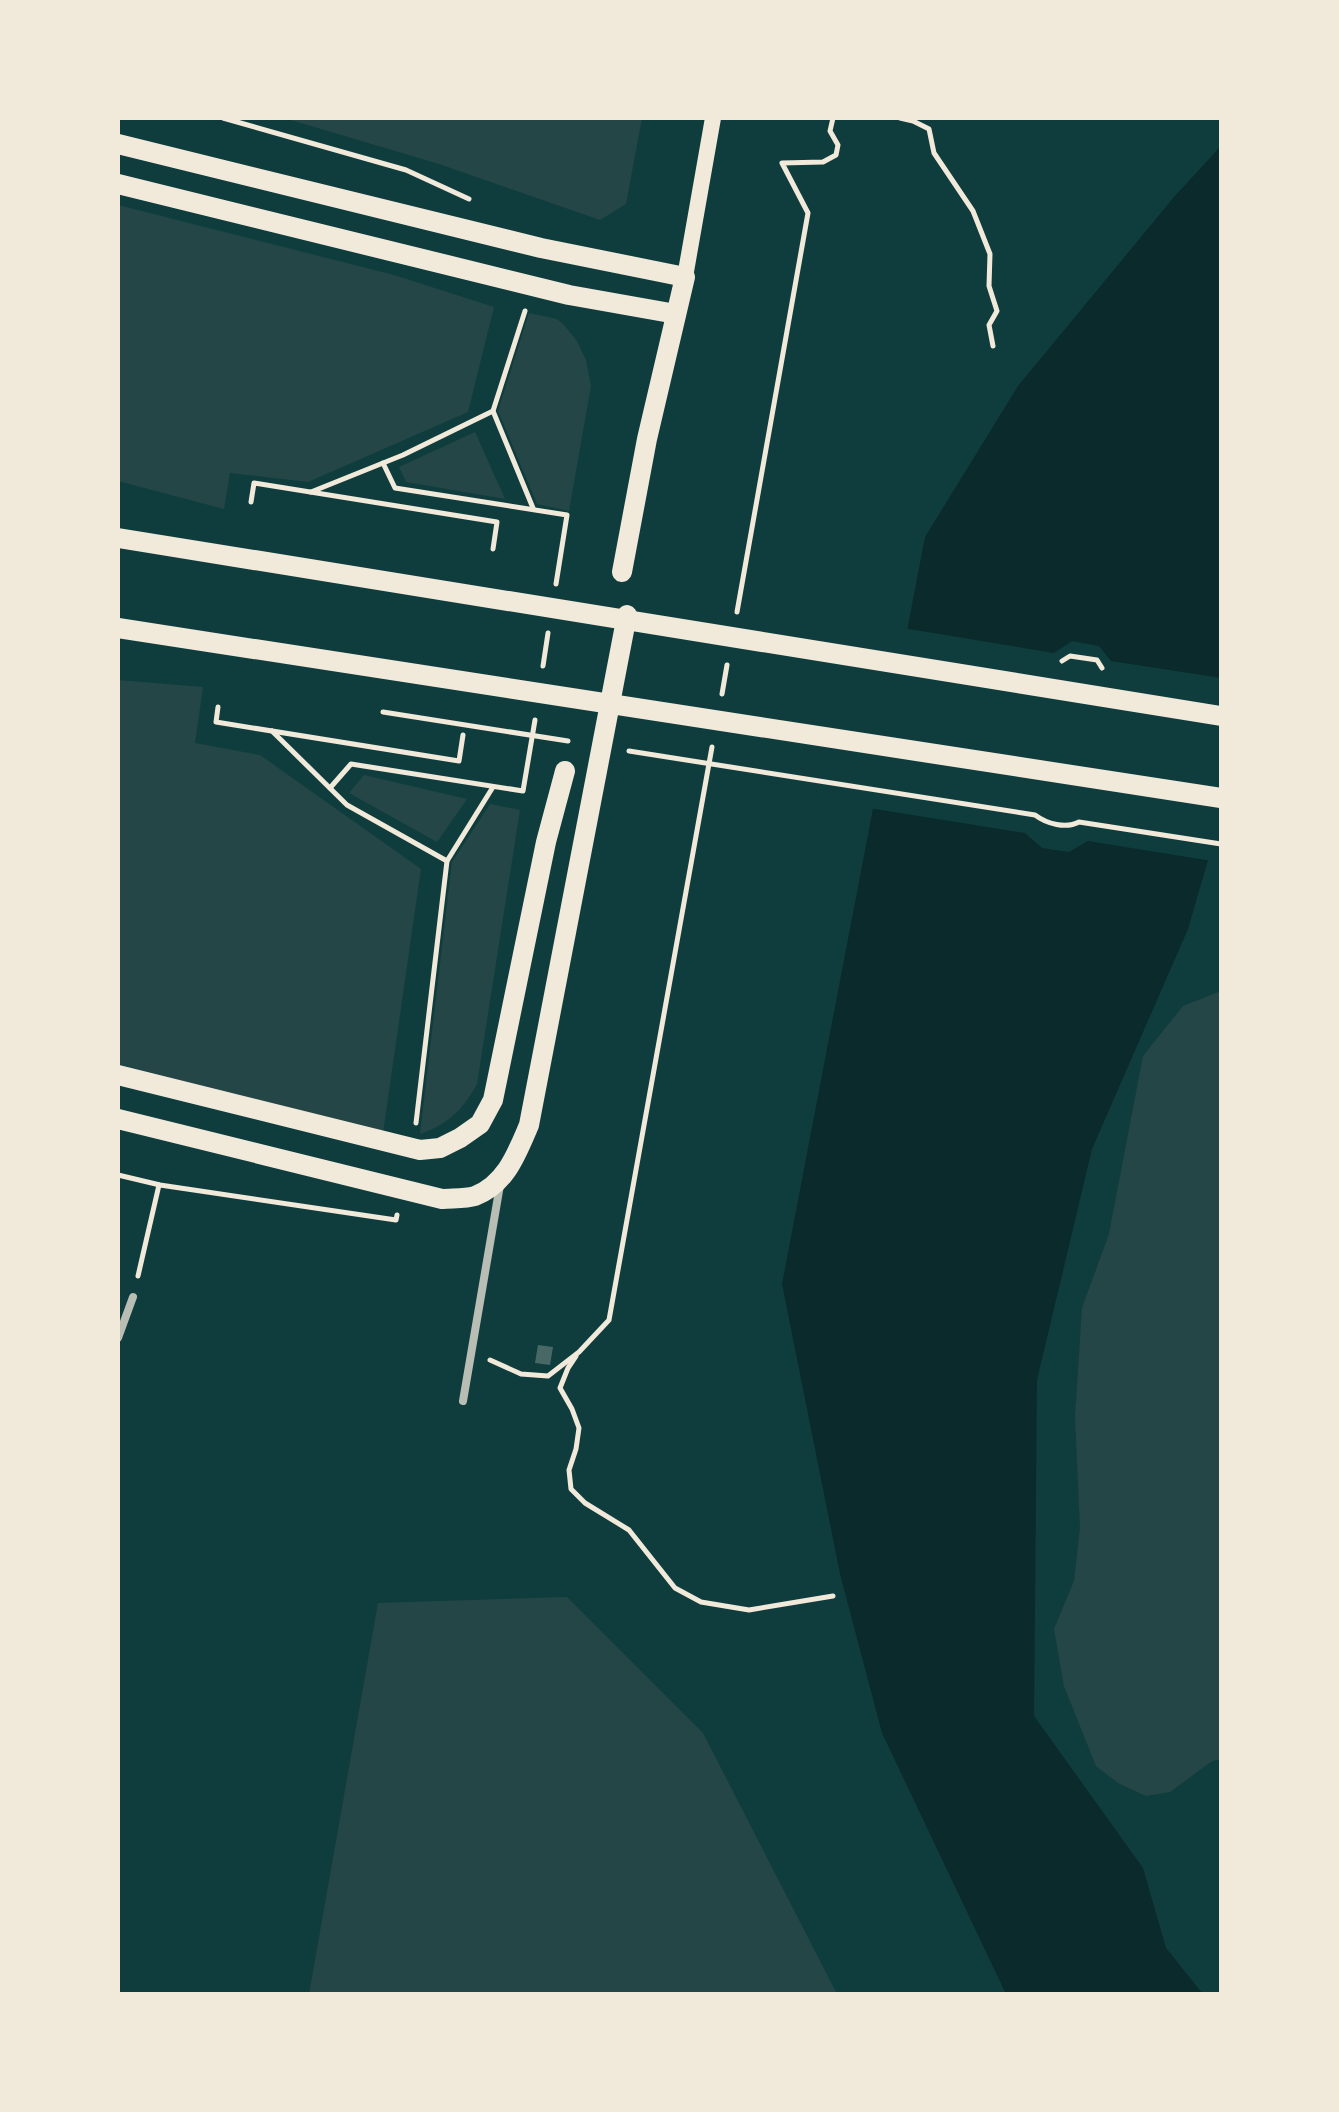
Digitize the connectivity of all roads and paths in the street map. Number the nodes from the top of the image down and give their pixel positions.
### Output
1 (223, 118) edge
2 (713, 118) edge
3 (833, 118) edge
4 (900, 118) edge
5 (118, 144) edge
6 (118, 184) edge
7 (479, 204) dead end
8 (685, 277) junction
9 (527, 307) dead end
10 (676, 314) junction
11 (993, 346) dead end
12 (493, 411) junction
13 (383, 463) junction
14 (310, 492) junction
15 (251, 502) dead end
16 (533, 509) junction
17 (118, 538) edge
18 (493, 549) dead end
19 (622, 572) dead end
20 (555, 592) dead end
21 (627, 615) dead end
22 (735, 621) dead end
23 (550, 623) dead end
24 (118, 628) edge
25 (730, 652) dead end
26 (543, 669) dead end
27 (721, 699) dead end
28 (218, 707) dead end
29 (383, 712) dead end
30 (535, 715) dead end
31 (1221, 716) edge
32 (272, 731) junction
33 (463, 735) dead end
34 (569, 742) dead end
35 (713, 746) dead end
36 (616, 749) dead end
37 (565, 771) dead end
38 (493, 787) junction
39 (330, 788) junction
40 (1221, 798) edge
41 (1221, 844) edge
42 (447, 861) junction
43 (118, 1075) edge
44 (118, 1119) edge
45 (415, 1132) dead end
46 (118, 1175) edge
47 (501, 1179) junction
48 (160, 1185) junction
49 (396, 1220) dead end
50 (133, 1297) joint
51 (118, 1338) edge
52 (471, 1351) junction
53 (579, 1352) junction
54 (463, 1401) dead end
55 (833, 1596) dead end

1 - 7 path
2 - 8 main road
3 - 22 path
4 - 11 path
5 - 8 main road
6 - 10 main road
8 - 10 main road
9 - 12 path
10 - 19 main road
12 - 13 path
12 - 16 path
13 - 14 path
13 - 16 path
14 - 15 path
14 - 18 path
16 - 20 path
17 - 31 main road
21 - 47 main road
23 - 26 path
24 - 40 main road
25 - 27 path
28 - 32 path
29 - 34 path
30 - 38 path
32 - 33 path
32 - 39 path
35 - 53 path
36 - 41 path
37 - 43 main road
38 - 39 path
38 - 42 path
39 - 42 path
42 - 45 path
44 - 47 main road
46 - 48 path
47 - 52 street
48 - 49 path
48 - 50 path
50 - 51 street
52 - 53 path
52 - 54 street
53 - 55 path

